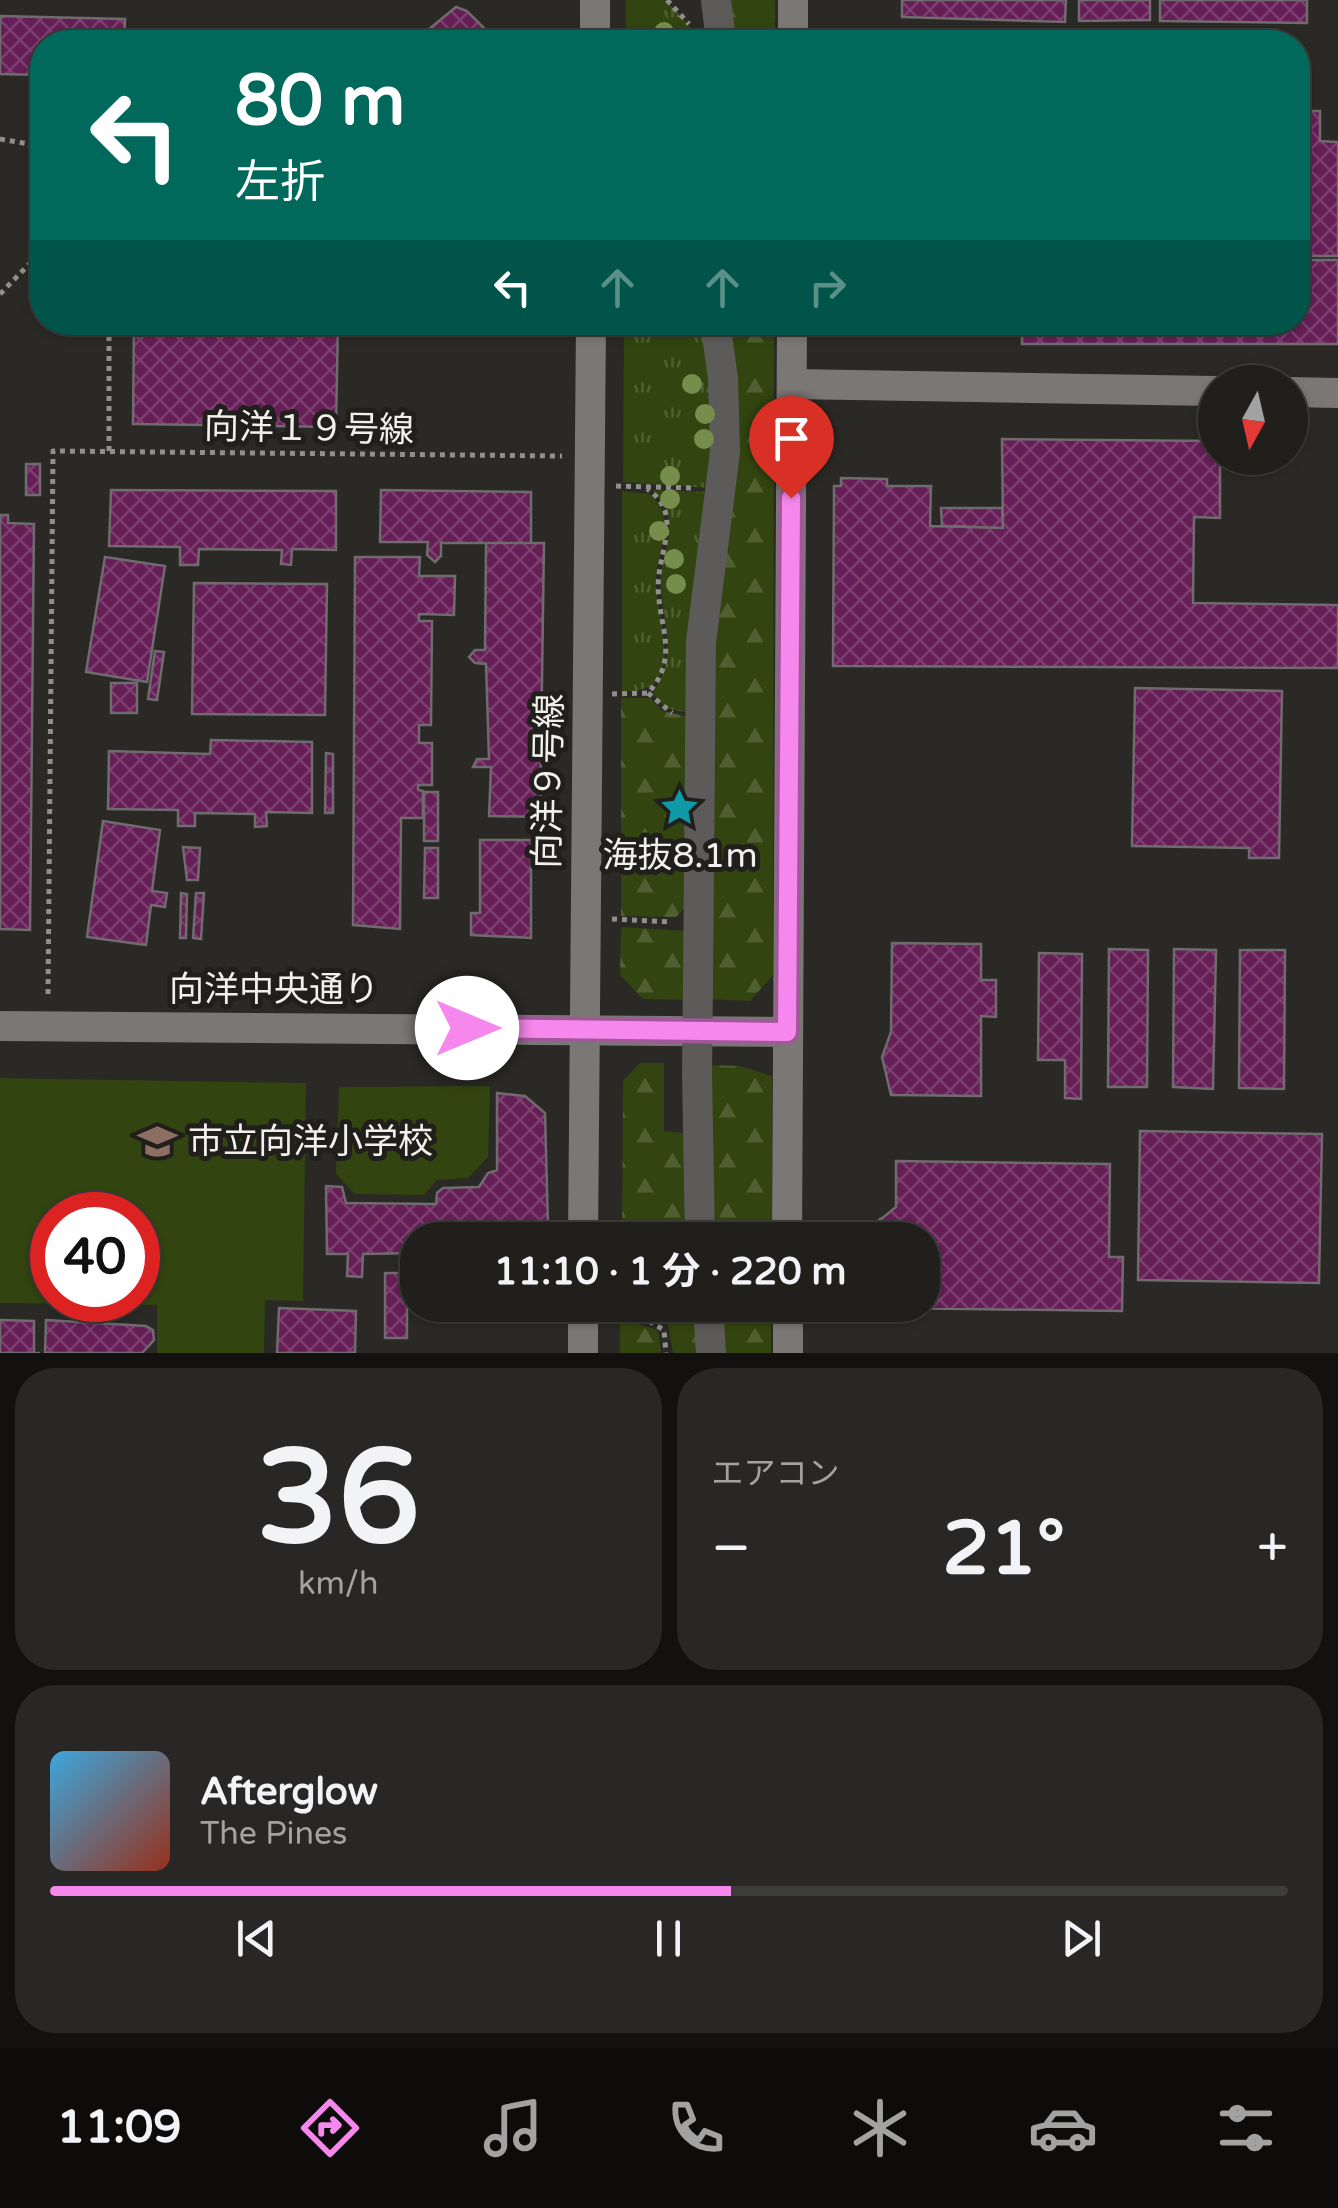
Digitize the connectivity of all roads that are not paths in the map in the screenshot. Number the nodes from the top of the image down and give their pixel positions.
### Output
1 (595, 0) edge
2 (716, 0) edge
3 (793, 0) edge
4 (595, 30) edge
5 (720, 30) edge
6 (793, 30) edge
7 (592, 335) edge
8 (716, 335) edge
9 (792, 335) edge
10 (792, 384) junction
11 (1198, 391) edge
12 (1308, 392) edge
13 (1338, 393) edge
14 (0, 1026) edge
15 (584, 1028) junction
16 (787, 1032) junction
17 (583, 1222) edge
18 (700, 1222) edge
19 (788, 1222) edge
20 (593, 1322) edge
21 (709, 1322) edge
22 (788, 1322) edge
23 (583, 1353) edge
24 (711, 1353) edge
25 (788, 1353) edge

1 - 4 street
2 - 5 street
3 - 6 street
7 - 15 street, 向洋９号線
8 - 18 street, bridge
9 - 10 street
10 - 11 street
10 - 16 street
12 - 13 street
14 - 15 street, 向洋中央通り
15 - 16 street, 向洋中央通り
15 - 17 street, 向洋９号線
16 - 19 street
20 - 23 street
21 - 24 street
22 - 25 street

